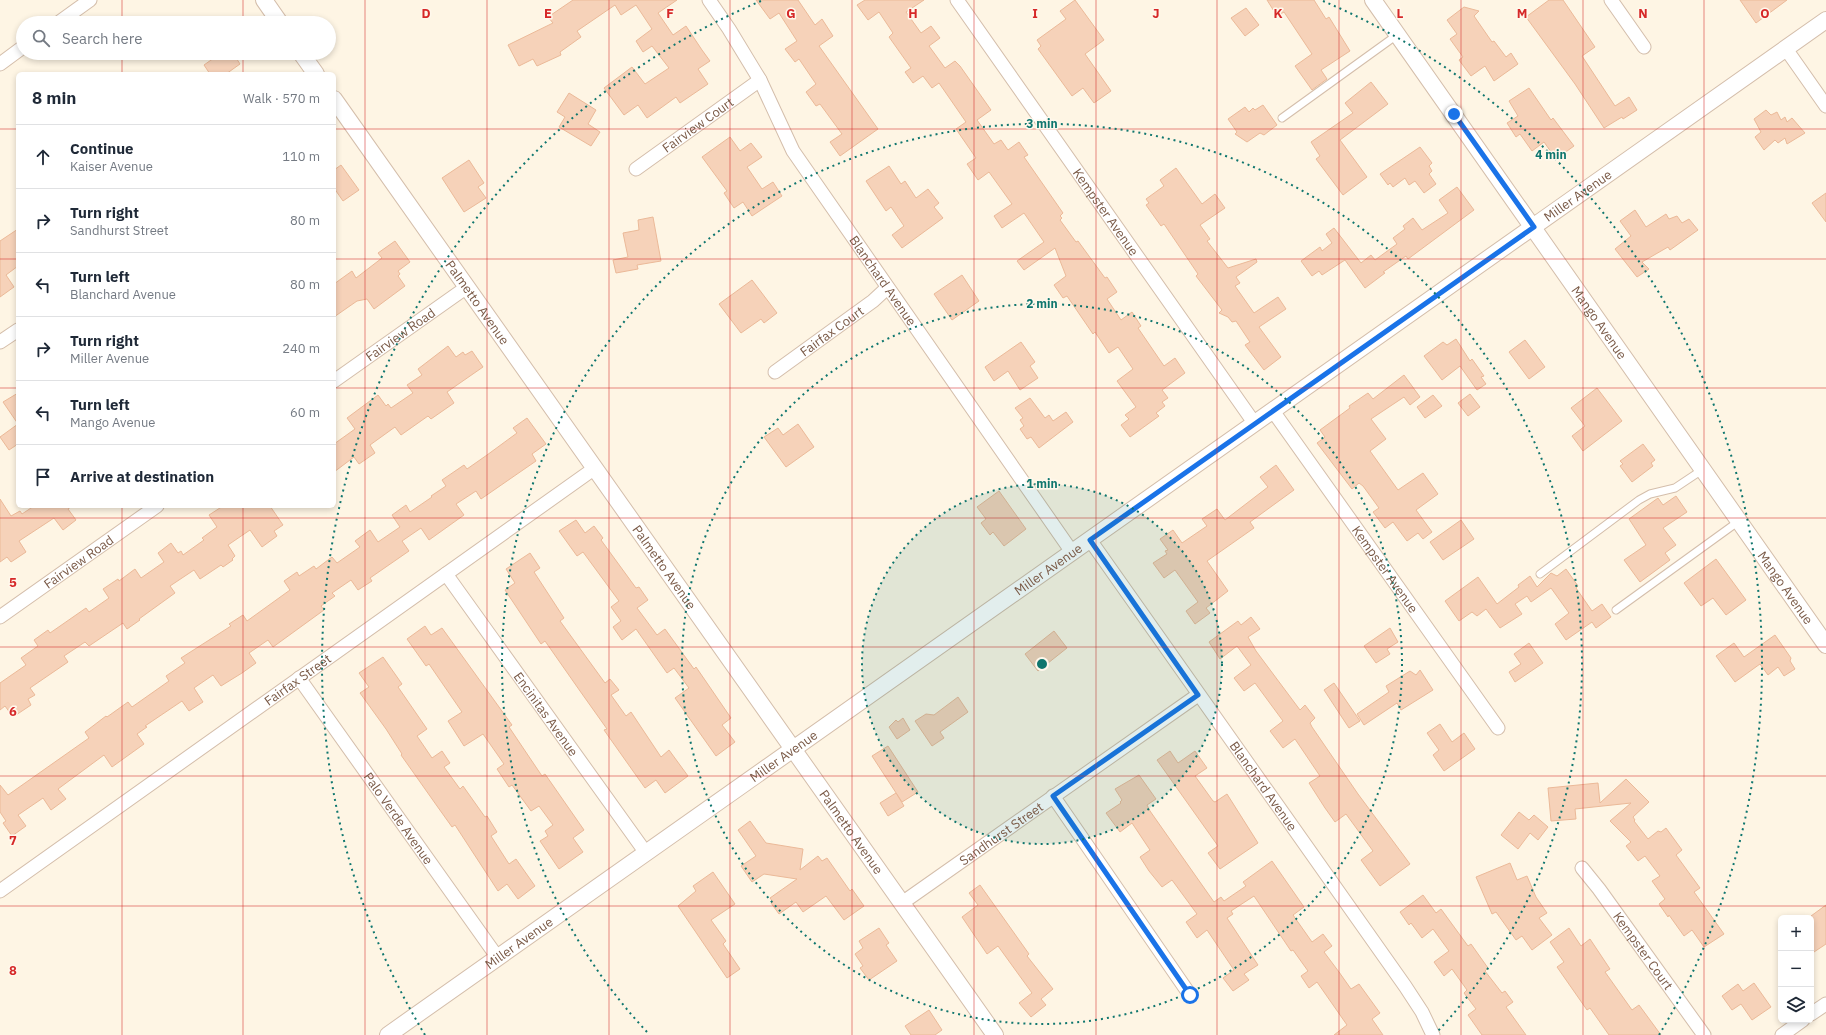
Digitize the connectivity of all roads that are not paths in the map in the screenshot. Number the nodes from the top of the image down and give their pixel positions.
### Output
1 (90, 0) edge
2 (264, 0) edge
3 (709, 0) edge
4 (957, 0) edge
5 (1373, 0) edge
6 (1611, 0) edge
7 (68, 16) edge
8 (275, 16) edge
9 (1826, 20) edge
10 (1398, 35) junction
11 (1644, 47) dead end
12 (1786, 49) junction
13 (16, 52) edge
14 (306, 60) edge
15 (0, 64) edge
16 (315, 72) edge
17 (760, 80) junction
18 (336, 104) edge
19 (1826, 106) edge
20 (1282, 118) dead end
21 (636, 169) dead end
22 (1534, 227) junction
23 (467, 287) junction
24 (887, 288) junction
25 (16, 331) edge
26 (0, 342) edge
27 (775, 372) dead end
28 (336, 380) edge
29 (1273, 411) junction
30 (1255, 424) junction
31 (595, 468) junction
32 (1702, 470) junction
33 (154, 508) edge
34 (1739, 521) junction
35 (1090, 540) junction
36 (1072, 552) junction
37 (446, 574) junction
38 (1540, 574) dead end
39 (1616, 610) dead end
40 (0, 617) edge
41 (1826, 645) edge
42 (299, 678) junction
43 (1198, 695) junction
44 (1498, 728) dead end
45 (793, 749) junction
46 (1053, 796) junction
47 (646, 854) junction
48 (1582, 868) dead end
49 (0, 891) edge
50 (902, 903) junction
51 (498, 958) junction
52 (1190, 995) dead end
53 (1826, 1004) edge
54 (1814, 1012) edge
55 (1799, 1023) edge
56 (388, 1035) edge
57 (994, 1035) edge
58 (1433, 1035) edge
59 (1704, 1035) edge
60 (1782, 1035) edge

1 - 7 street
2 - 8 street
3 - 17 street, Blanchard Avenue
4 - 30 street, Kempster Avenue
5 - 10 street, Mango Avenue
6 - 11 street
9 - 12 street, Miller Avenue
10 - 20 lane
10 - 22 street, Mango Avenue
12 - 19 street
12 - 22 street, Miller Avenue
13 - 15 street
14 - 16 street
17 - 21 street, Fairview Court
17 - 24 street, Blanchard Avenue
18 - 23 street, Palmetto Avenue
22 - 29 street, Miller Avenue
22 - 32 street, Mango Avenue
23 - 28 street, Fairview Road
23 - 31 street, Palmetto Avenue
24 - 27 street, Fairfax Court
24 - 36 street, Blanchard Avenue
25 - 26 street
29 - 30 street, Miller Avenue
29 - 44 street, Kempster Avenue
30 - 35 street, Miller Avenue
31 - 37 street, Fairfax Street
31 - 45 street, Palmetto Avenue
32 - 34 street, Mango Avenue
32 - 38 lane
33 - 40 street, Fairview Road
34 - 39 lane
34 - 41 street, Mango Avenue
35 - 36 street, Miller Avenue
35 - 43 street, Blanchard Avenue
36 - 45 street, Miller Avenue
37 - 42 street, Fairfax Street
37 - 47 street, Encinitas Avenue
42 - 49 street, Fairfax Street
42 - 51 street, Palo Verde Avenue
43 - 46 street, Sandhurst Street
43 - 58 street, Blanchard Avenue
45 - 47 street, Miller Avenue
45 - 50 street, Palmetto Avenue
46 - 50 street, Sandhurst Street
46 - 52 street
47 - 51 street, Miller Avenue
48 - 59 street, Kempster Court
50 - 57 street, Palmetto Avenue
51 - 56 street, Miller Avenue
53 - 54 street
55 - 60 street

